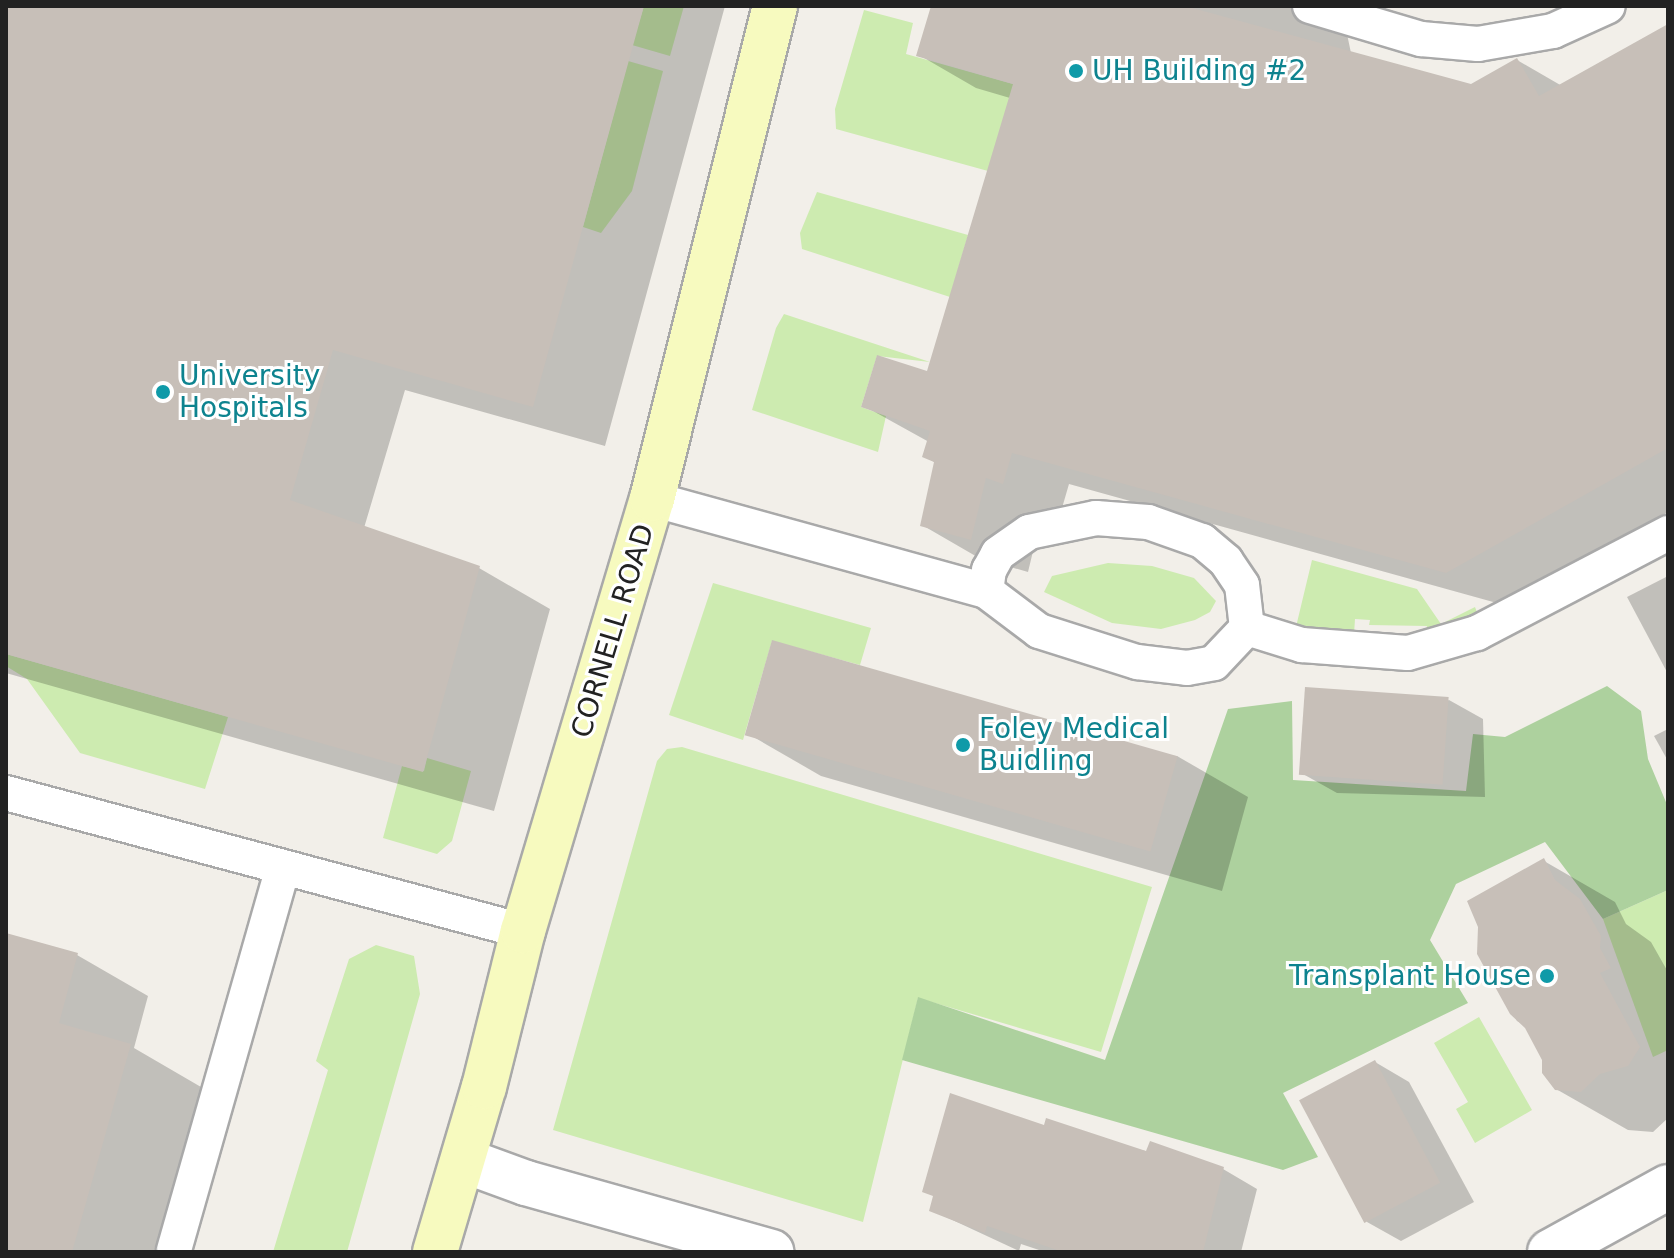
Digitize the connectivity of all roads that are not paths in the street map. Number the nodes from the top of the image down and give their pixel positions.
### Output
1 (775, 6) edge
2 (1310, 6) edge
3 (1608, 6) edge
4 (652, 499) junction
5 (1668, 533) edge
6 (986, 591) junction
7 (1247, 628) junction
8 (6, 793) edge
9 (283, 867) junction
10 (523, 931) junction
11 (463, 1160) junction
12 (1668, 1187) edge
13 (174, 1250) dead end
14 (435, 1252) edge
15 (772, 1252) edge
16 (1550, 1252) edge

1 - 4 street, CORNELL ROAD
2 - 3 lane
4 - 6 lane
4 - 10 street, CORNELL ROAD
5 - 7 lane
6 - 7 lane
6 - 7 lane
8 - 9 lane
9 - 10 lane
9 - 13 lane
10 - 11 street, CORNELL ROAD
11 - 14 street, CORNELL ROAD
11 - 15 street
12 - 16 street

